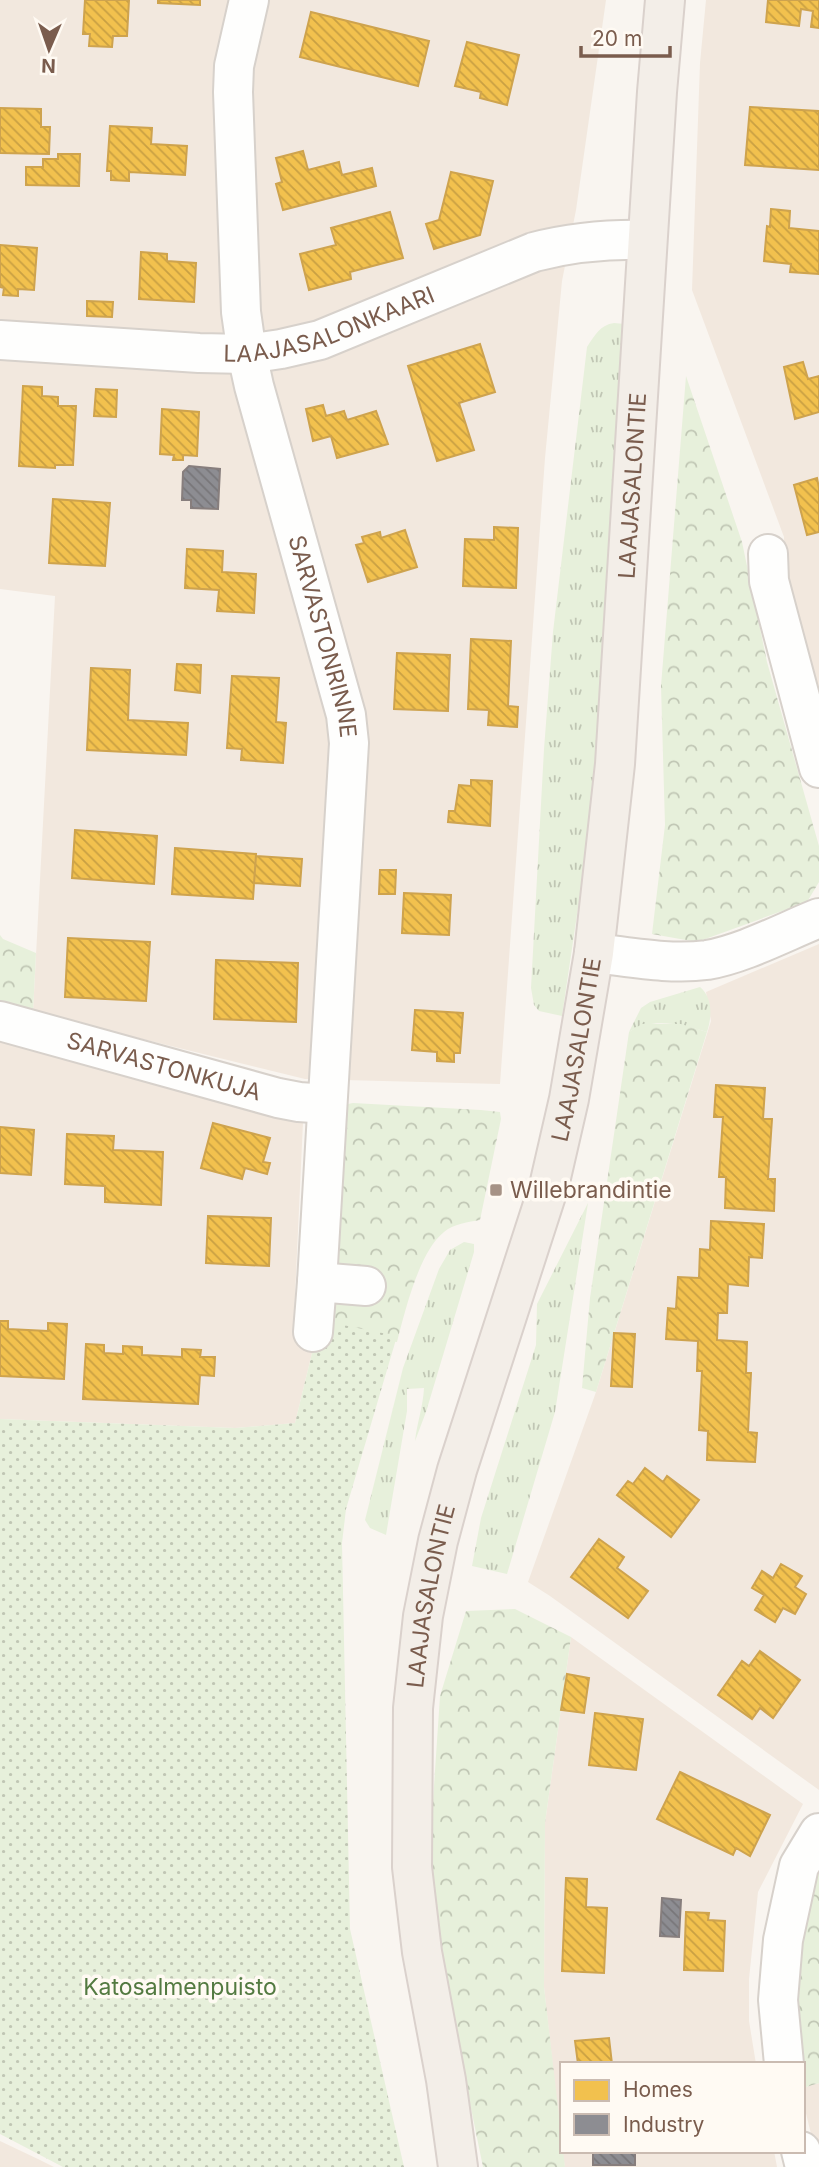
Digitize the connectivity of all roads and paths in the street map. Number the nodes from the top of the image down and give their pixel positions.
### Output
1 (249, 0) edge
2 (665, 0) edge
3 (648, 240) junction
4 (0, 340) edge
5 (247, 354) junction
6 (768, 554) dead end
7 (819, 768) edge
8 (819, 919) edge
9 (594, 953) junction
10 (0, 1021) edge
11 (327, 1104) junction
12 (317, 1282) junction
13 (366, 1286) dead end
14 (313, 1332) dead end
15 (819, 1833) edge
16 (784, 2062) edge
17 (446, 2080) junction
18 (458, 2167) edge
19 (467, 2167) edge

1 - 5 street, SARVASTONRINNE
2 - 3 main road, LAAJASALONTIE
3 - 5 street, LAAJASALONKAARI
3 - 9 main road, LAAJASALONTIE
4 - 5 street, LAAJASALONKAARI
5 - 11 street, SARVASTONRINNE
6 - 7 street
8 - 9 street
9 - 17 main road, LAAJASALONTIE
10 - 11 street, SARVASTONKUJA
11 - 12 street, SARVASTONRINNE
12 - 13 street
12 - 14 street, SARVASTONRINNE
15 - 16 street
17 - 18 main road, LAAJASALONTIE
17 - 19 main road, LAAJASALONTIE

